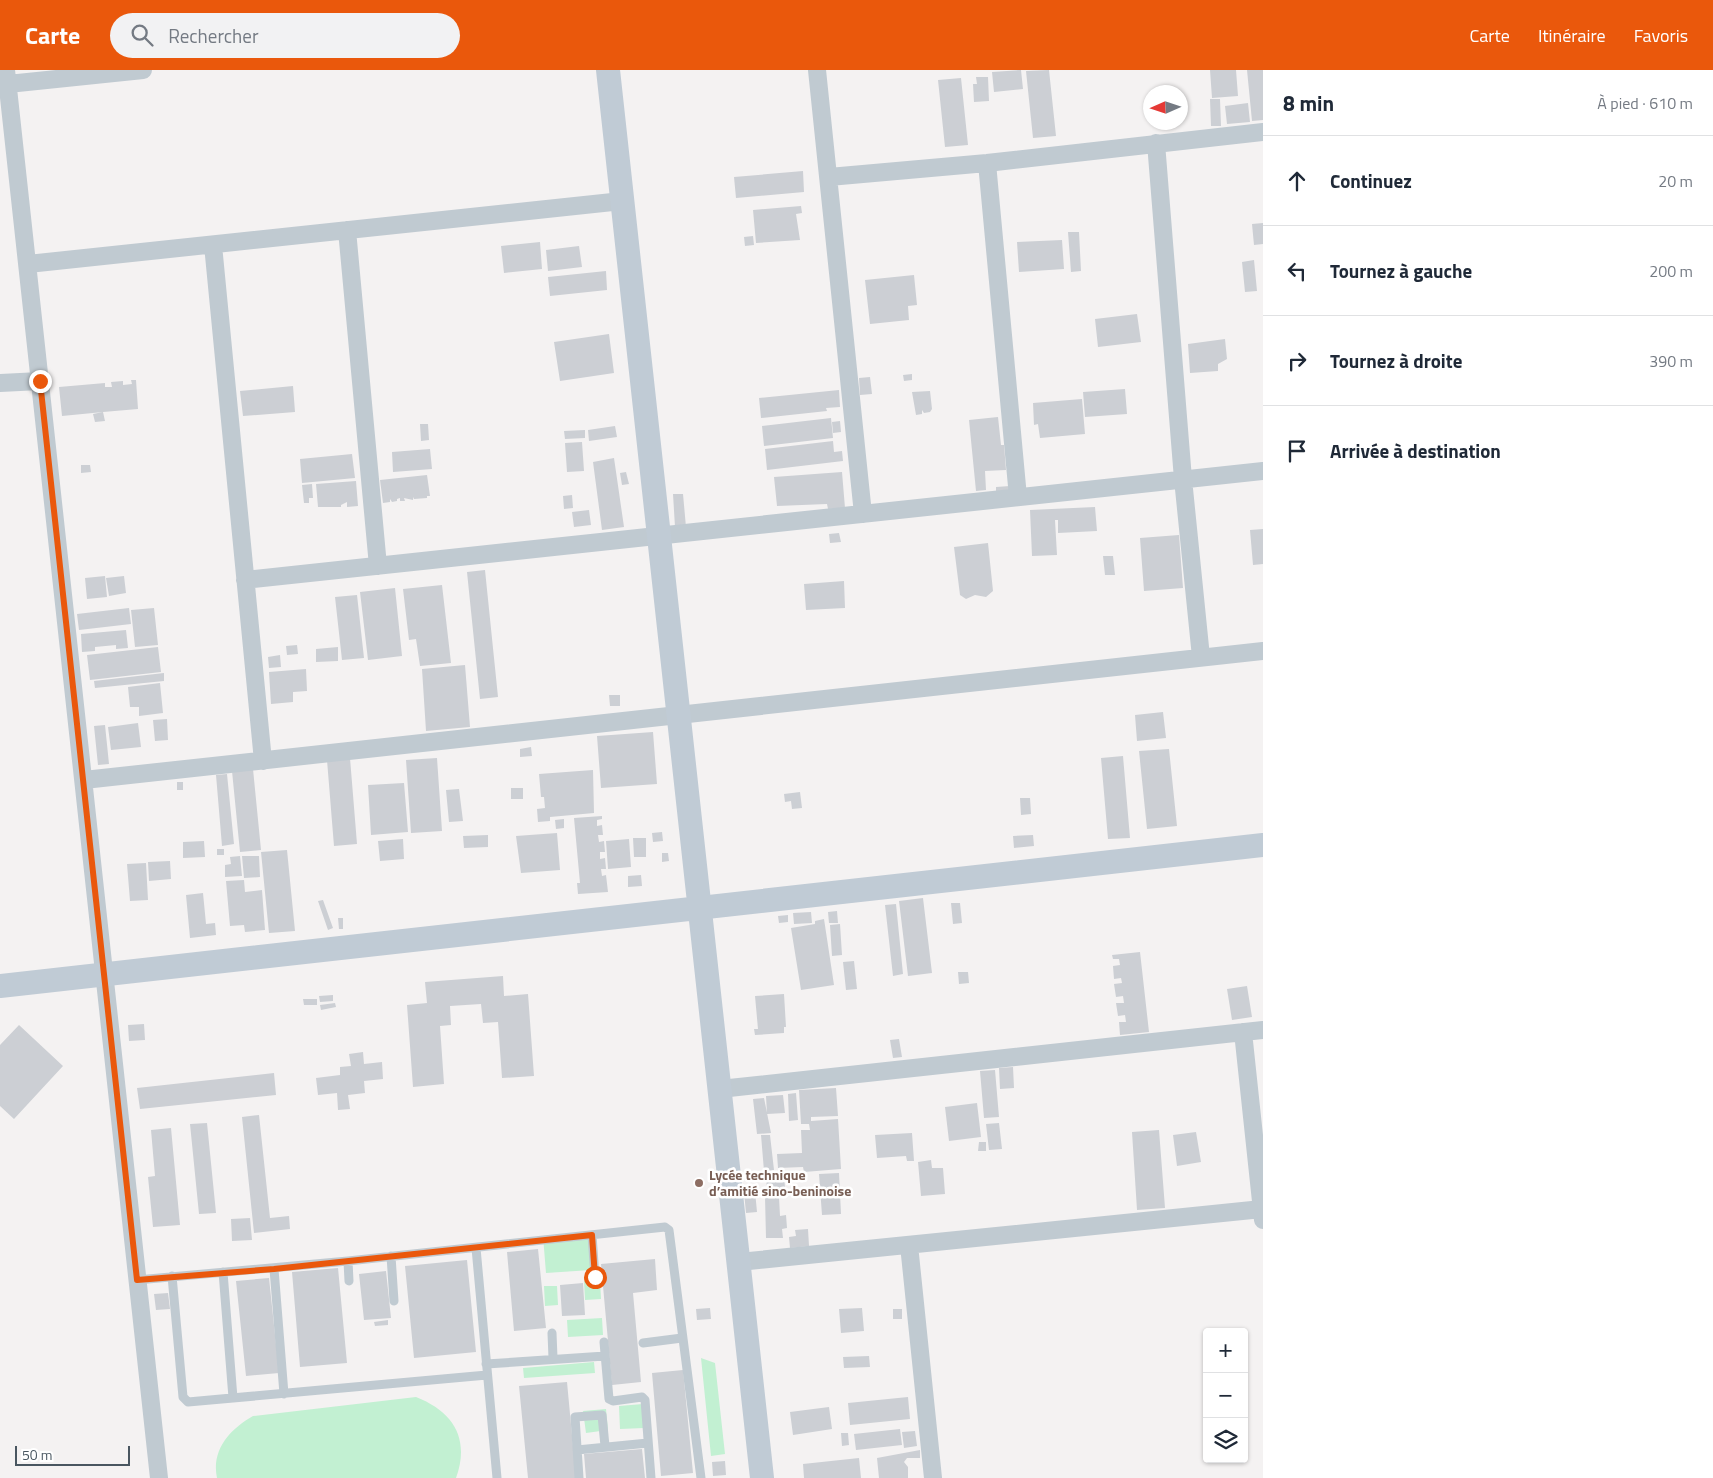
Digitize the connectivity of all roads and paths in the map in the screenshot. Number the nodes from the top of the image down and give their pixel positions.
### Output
1 (143, 70) edge
2 (608, 70) edge
3 (817, 70) edge
4 (6, 89) edge
5 (1263, 132) edge
6 (1156, 143) junction
7 (987, 163) junction
8 (829, 177) junction
9 (622, 201) junction
10 (347, 230) junction
11 (213, 245) junction
12 (28, 264) junction
13 (40, 381) junction
14 (0, 383) edge
15 (1263, 471) edge
16 (1183, 479) junction
17 (1018, 497) junction
18 (863, 514) junction
19 (659, 535) junction
20 (378, 566) junction
21 (245, 580) junction
22 (1263, 650) edge
23 (1201, 657) junction
24 (678, 715) junction
25 (263, 760) junction
26 (84, 780) junction
27 (1263, 845) edge
28 (700, 907) junction
29 (105, 974) junction
30 (0, 986) edge
31 (1263, 1030) edge
32 (1244, 1032) junction
33 (720, 1088) junction
34 (1262, 1215) edge
35 (592, 1235) junction
36 (909, 1245) junction
37 (476, 1248) junction
38 (391, 1256) junction
39 (348, 1261) junction
40 (739, 1262) junction
41 (274, 1269) junction
42 (223, 1272) junction
43 (172, 1276) junction
44 (595, 1277) dead end
45 (137, 1280) junction
46 (349, 1281) dead end
47 (394, 1301) dead end
48 (552, 1333) dead end
49 (682, 1338) junction
50 (604, 1342) dead end
51 (643, 1343) dead end
52 (605, 1356) junction
53 (553, 1358) junction
54 (486, 1364) junction
55 (487, 1375) junction
56 (284, 1394) junction
57 (233, 1398) junction
58 (648, 1443) junction
59 (605, 1446) junction
60 (577, 1450) junction
61 (158, 1478) edge
62 (497, 1478) edge
63 (579, 1478) edge
64 (651, 1478) edge
65 (700, 1478) edge
66 (762, 1478) edge
67 (933, 1478) edge

1 - 4 street
2 - 9 street
3 - 8 street
4 - 12 street
5 - 6 street
6 - 7 street
6 - 16 street
7 - 8 street
7 - 17 street
8 - 18 street
9 - 10 street
9 - 19 street
10 - 11 street
10 - 20 street
11 - 12 street
11 - 21 street
12 - 13 street
13 - 14 street
13 - 26 street
15 - 16 street
16 - 17 street
16 - 23 street
17 - 18 street
18 - 19 street
19 - 20 street
19 - 24 street
20 - 21 street
21 - 25 street
22 - 23 street
23 - 24 street
24 - 25 street
24 - 28 street
25 - 26 street
26 - 29 street
27 - 28 street
28 - 29 street
28 - 33 street
29 - 30 street
29 - 45 street
31 - 32 street
32 - 33 street
32 - 34 street
33 - 40 street
34 - 36 street
35 - 37 lane
35 - 44 lane
35 - 49 lane
36 - 40 street
36 - 67 street
37 - 38 lane
37 - 54 lane
38 - 39 lane
38 - 47 lane
39 - 41 lane
39 - 46 lane
40 - 66 street
41 - 42 lane
41 - 56 lane
42 - 43 lane
42 - 57 lane
43 - 45 lane
43 - 57 lane
45 - 61 street
48 - 53 lane
49 - 51 lane
49 - 65 lane
50 - 52 lane
52 - 53 lane
52 - 58 lane
53 - 54 lane
54 - 55 lane
55 - 56 lane
55 - 62 lane
56 - 57 lane
58 - 59 lane
58 - 64 lane
59 - 60 lane
59 - 60 lane
60 - 63 lane

